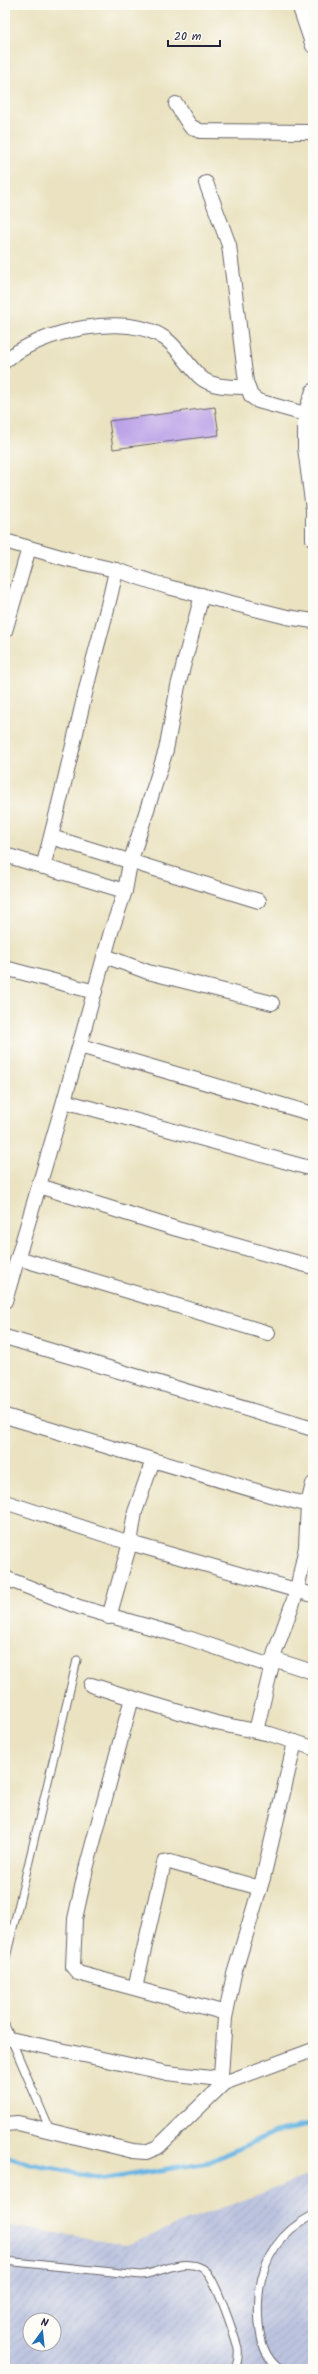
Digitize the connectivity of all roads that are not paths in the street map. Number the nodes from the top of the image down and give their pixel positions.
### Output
1 (300, 5) edge
2 (313, 46) edge
3 (176, 104) dead end
4 (313, 132) edge
5 (206, 183) dead end
6 (5, 361) edge
7 (248, 387) junction
8 (313, 391) edge
9 (305, 414) junction
10 (313, 539) edge
11 (5, 541) edge
12 (29, 548) junction
13 (116, 570) junction
14 (202, 595) junction
15 (313, 621) edge
16 (5, 631) edge
17 (51, 837) junction
18 (5, 855) edge
19 (130, 862) junction
20 (43, 867) junction
21 (125, 891) junction
22 (259, 901) dead end
23 (105, 956) junction
24 (5, 968) edge
25 (95, 992) junction
26 (272, 1003) dead end
27 (80, 1046) junction
28 (64, 1101) junction
29 (313, 1114) edge
30 (313, 1169) edge
31 (39, 1186) junction
32 (18, 1258) junction
33 (313, 1267) edge
34 (5, 1301) edge
35 (268, 1333) dead end
36 (5, 1337) edge
37 (5, 1416) edge
38 (313, 1430) edge
39 (153, 1460) junction
40 (313, 1484) edge
41 (5, 1502) edge
42 (311, 1505) edge
43 (130, 1543) junction
44 (5, 1578) edge
45 (297, 1590) junction
46 (313, 1595) edge
47 (109, 1617) junction
48 (77, 1660) dead end
49 (272, 1662) junction
50 (313, 1672) edge
51 (91, 1685) dead end
52 (132, 1698) junction
53 (256, 1731) junction
54 (295, 1742) junction
55 (313, 1748) edge
56 (260, 1888) junction
57 (5, 1962) edge
58 (135, 1988) junction
59 (226, 2013) junction
60 (5, 2025) edge
61 (8, 2038) edge
62 (313, 2050) edge
63 (223, 2079) junction
64 (5, 2124) edge
65 (50, 2131) junction
66 (313, 2215) edge
67 (5, 2261) edge
68 (235, 2369) edge
69 (280, 2369) edge

1 - 2 street
3 - 4 street
5 - 7 street
6 - 7 street
7 - 9 street
8 - 9 street
9 - 10 street
11 - 12 street
12 - 13 street
12 - 16 street
13 - 14 street
13 - 17 street
14 - 15 street
14 - 19 street
17 - 19 street
17 - 20 street
18 - 20 street
19 - 21 street
19 - 22 street
20 - 21 street
21 - 23 street
23 - 25 street
23 - 26 street
24 - 25 street
25 - 27 street
27 - 28 street
27 - 29 street
28 - 30 street
28 - 31 street
31 - 32 street
31 - 33 street
32 - 34 street
32 - 35 street
36 - 38 street
37 - 39 street
39 - 42 street
39 - 43 street
40 - 42 street
41 - 43 street
42 - 45 street
43 - 45 street
43 - 47 street
44 - 47 street
45 - 46 street
45 - 49 street
47 - 49 street
48 - 57 lane
49 - 50 street
49 - 53 street
51 - 52 street
52 - 53 street
52 - 58 street
53 - 54 street
54 - 55 street
54 - 56 street
56 - 58 street
56 - 59 street
58 - 59 street
59 - 63 street
60 - 61 lane
61 - 63 street
61 - 65 lane
62 - 63 street
63 - 65 street
64 - 65 street
66 - 69 lane
67 - 68 lane

